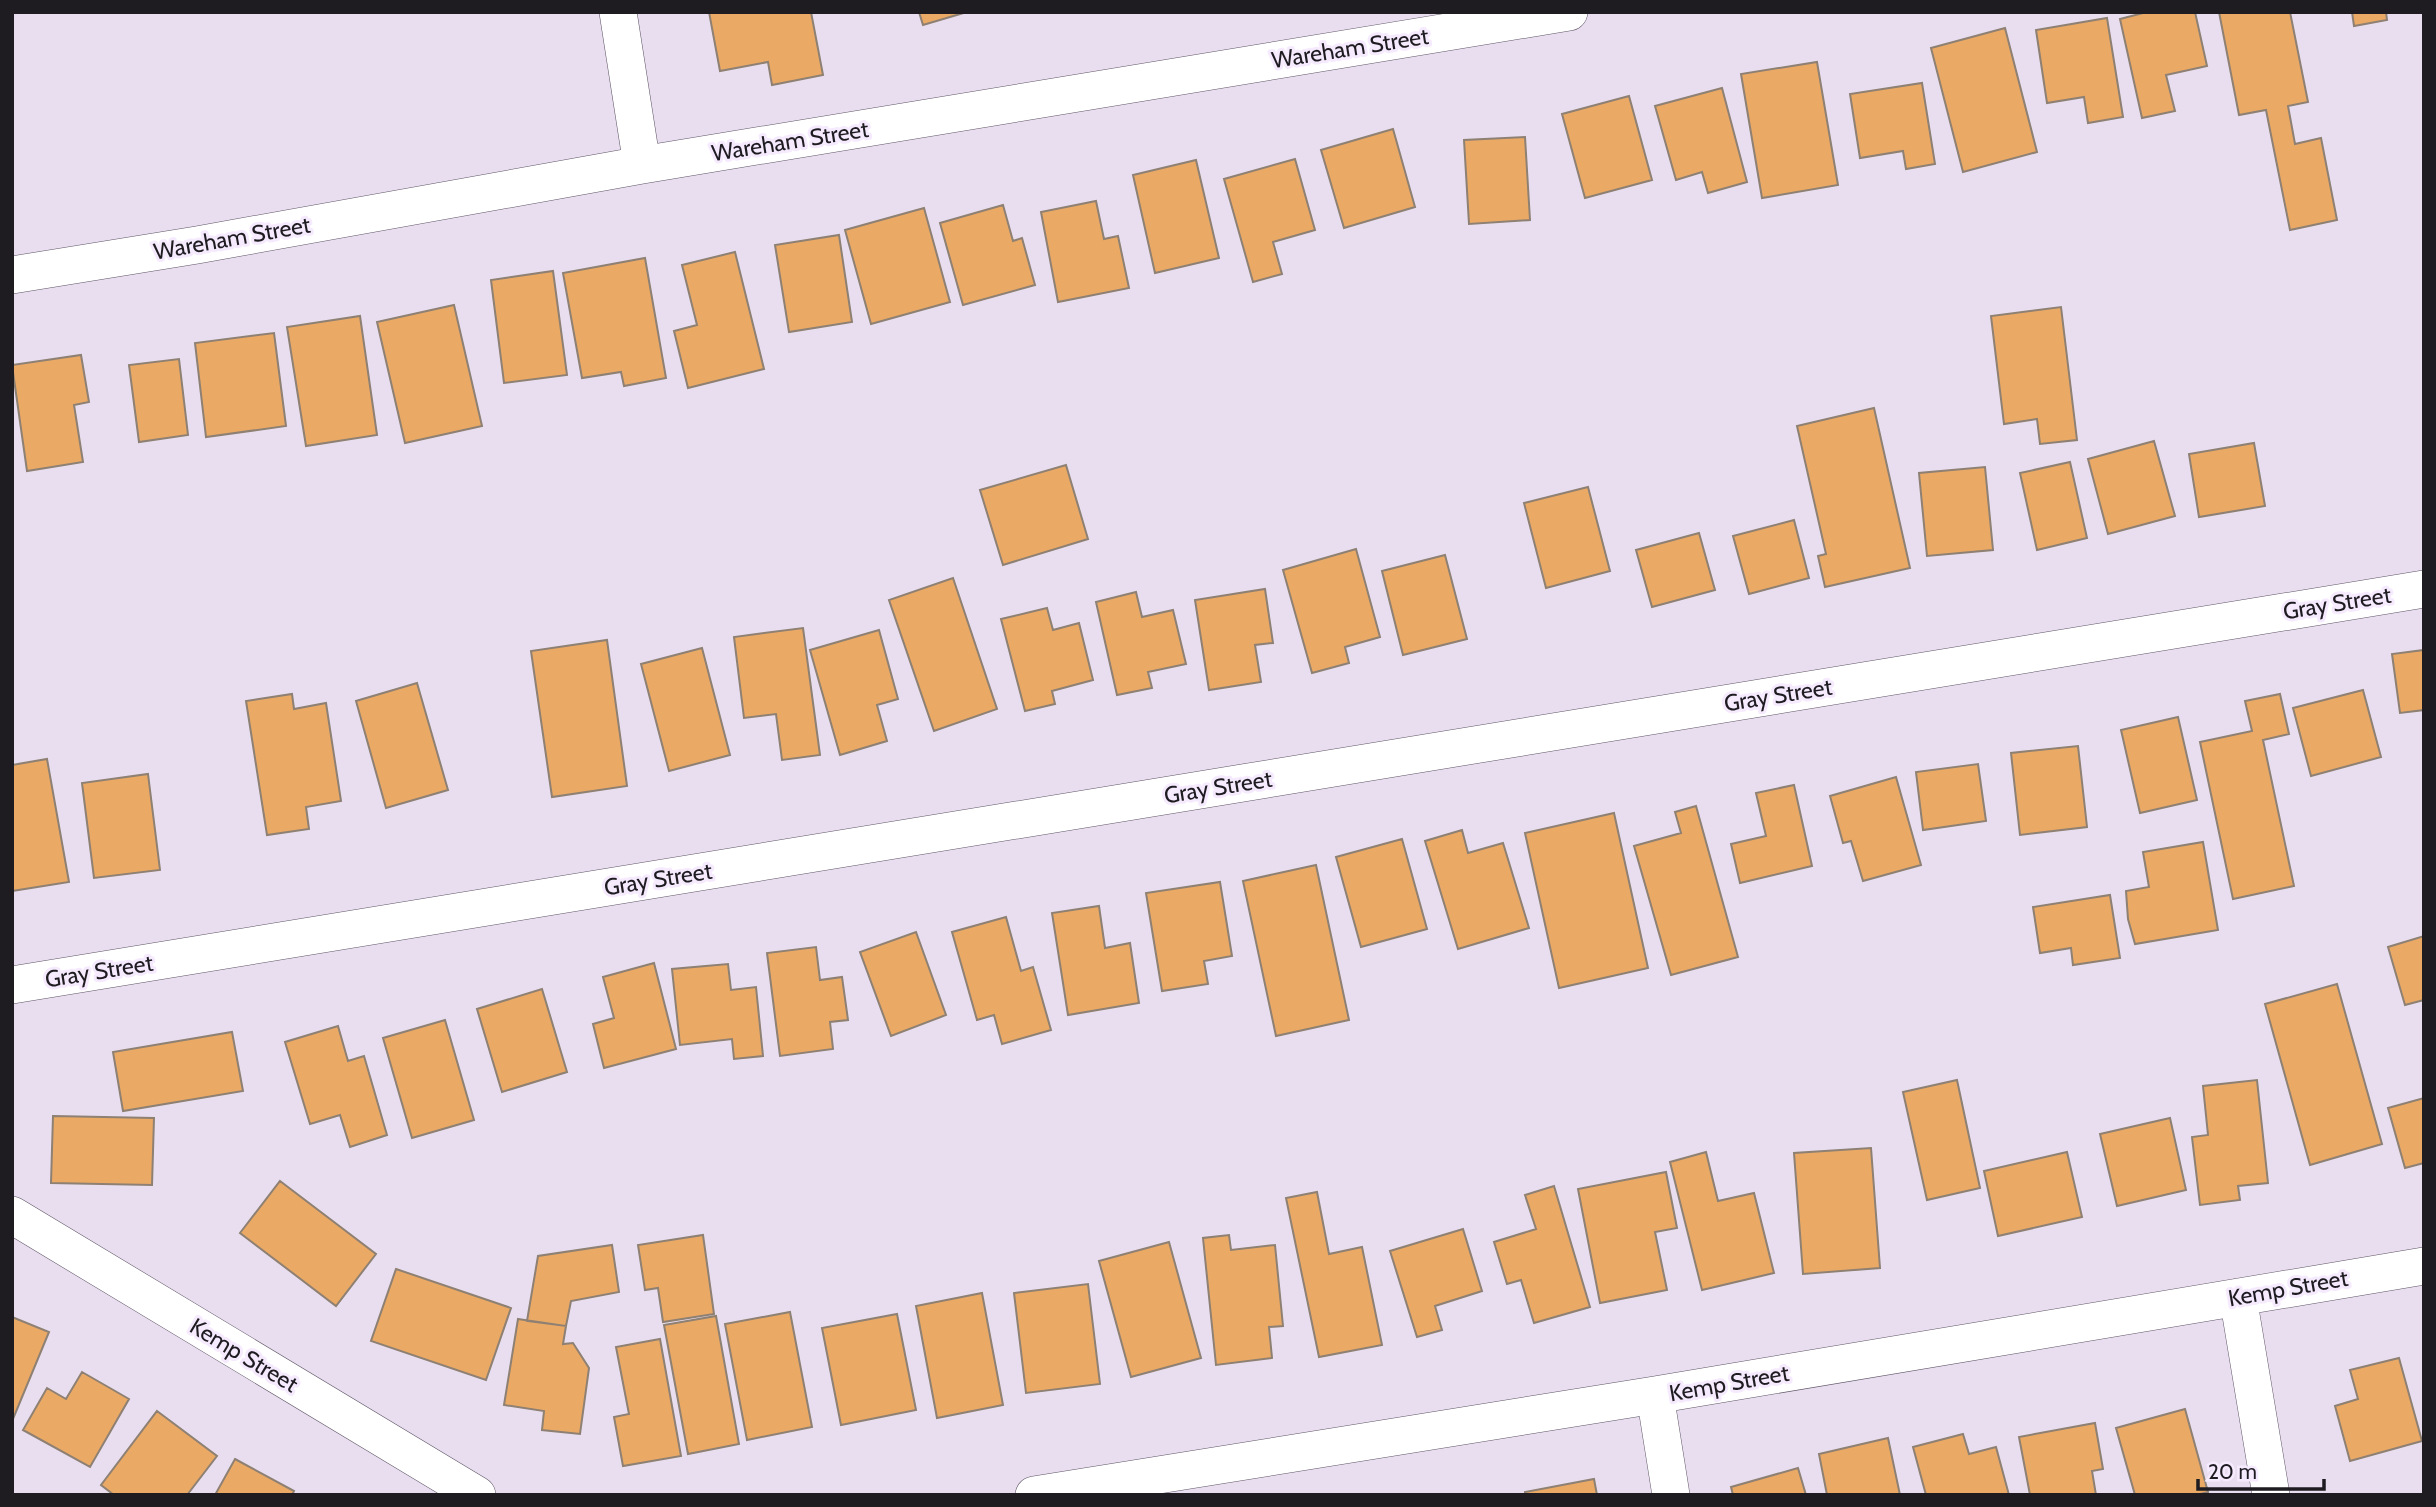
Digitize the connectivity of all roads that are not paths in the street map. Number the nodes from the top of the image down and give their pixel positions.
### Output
1 (618, 12) edge
2 (1569, 12) edge
3 (642, 165) junction
4 (12, 275) edge
5 (2424, 589) edge
6 (12, 985) edge
7 (12, 1215) edge
8 (2424, 1266) edge
9 (2238, 1297) junction
10 (1655, 1395) junction
11 (1080, 1491) edge
12 (477, 1495) edge
13 (1034, 1495) edge
14 (1671, 1495) edge
15 (2271, 1495) edge

1 - 3 street
2 - 3 street, Wareham Street
3 - 4 street, Wareham Street
5 - 6 street, Gray Street
7 - 12 street, Kemp Street
8 - 9 street, Kemp Street
9 - 10 street, Kemp Street
9 - 15 street
10 - 11 street, Kemp Street
10 - 14 street
11 - 13 street, Kemp Street

